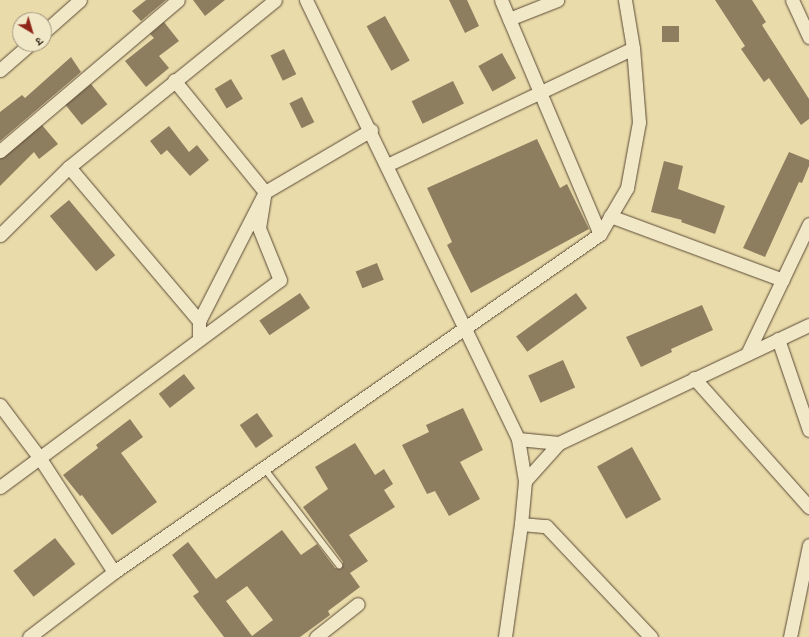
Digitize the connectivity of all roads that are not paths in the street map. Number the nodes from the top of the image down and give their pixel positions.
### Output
1 (80, 0) edge
2 (178, 0) edge
3 (275, 0) edge
4 (306, 0) edge
5 (501, 0) edge
6 (557, 0) edge
7 (625, 0) edge
8 (792, 0) edge
9 (509, 19) junction
10 (52, 25) edge
11 (809, 37) edge
12 (632, 48) junction
13 (21, 52) edge
14 (0, 70) edge
15 (174, 80) junction
16 (541, 92) junction
17 (370, 130) junction
18 (0, 151) edge
19 (387, 165) junction
20 (69, 167) junction
21 (266, 192) junction
22 (610, 216) junction
23 (809, 224) edge
24 (600, 234) junction
25 (0, 235) edge
26 (783, 280) junction
27 (199, 321) junction
28 (809, 325) edge
29 (464, 328) junction
30 (199, 337) junction
31 (778, 339) junction
32 (747, 354) junction
33 (694, 378) junction
34 (0, 404) edge
35 (809, 430) edge
36 (518, 438) junction
37 (559, 443) junction
38 (39, 457) junction
39 (264, 468) junction
40 (525, 481) junction
41 (0, 487) edge
42 (809, 507) edge
43 (521, 524) junction
44 (809, 546) edge
45 (339, 565) dead end
46 (114, 572) junction
47 (358, 604) dead end
48 (29, 637) edge
49 (316, 637) edge
50 (505, 637) edge
51 (651, 637) edge
52 (790, 637) edge

1 - 10 street
2 - 18 street
3 - 15 street
4 - 17 street
5 - 9 street
6 - 9 street
7 - 12 street
8 - 11 street
9 - 16 street
12 - 16 street
12 - 22 street
13 - 14 street
15 - 20 street
15 - 21 street
16 - 19 street
16 - 24 street
17 - 19 street
17 - 21 street
19 - 29 street
20 - 25 street
20 - 27 street
21 - 27 street
21 - 30 street
22 - 24 street
22 - 26 street
23 - 26 street
24 - 29 street
26 - 32 street
27 - 30 street
28 - 31 street
29 - 36 street
29 - 39 street
30 - 38 street
31 - 32 street
31 - 35 street
32 - 33 street
33 - 37 street
33 - 42 street
34 - 38 street
36 - 37 street
36 - 40 street
37 - 40 street
38 - 41 street
38 - 46 street
39 - 45 lane
39 - 46 street
40 - 43 street
43 - 50 street
43 - 51 street
44 - 52 street
46 - 48 street
47 - 49 street

